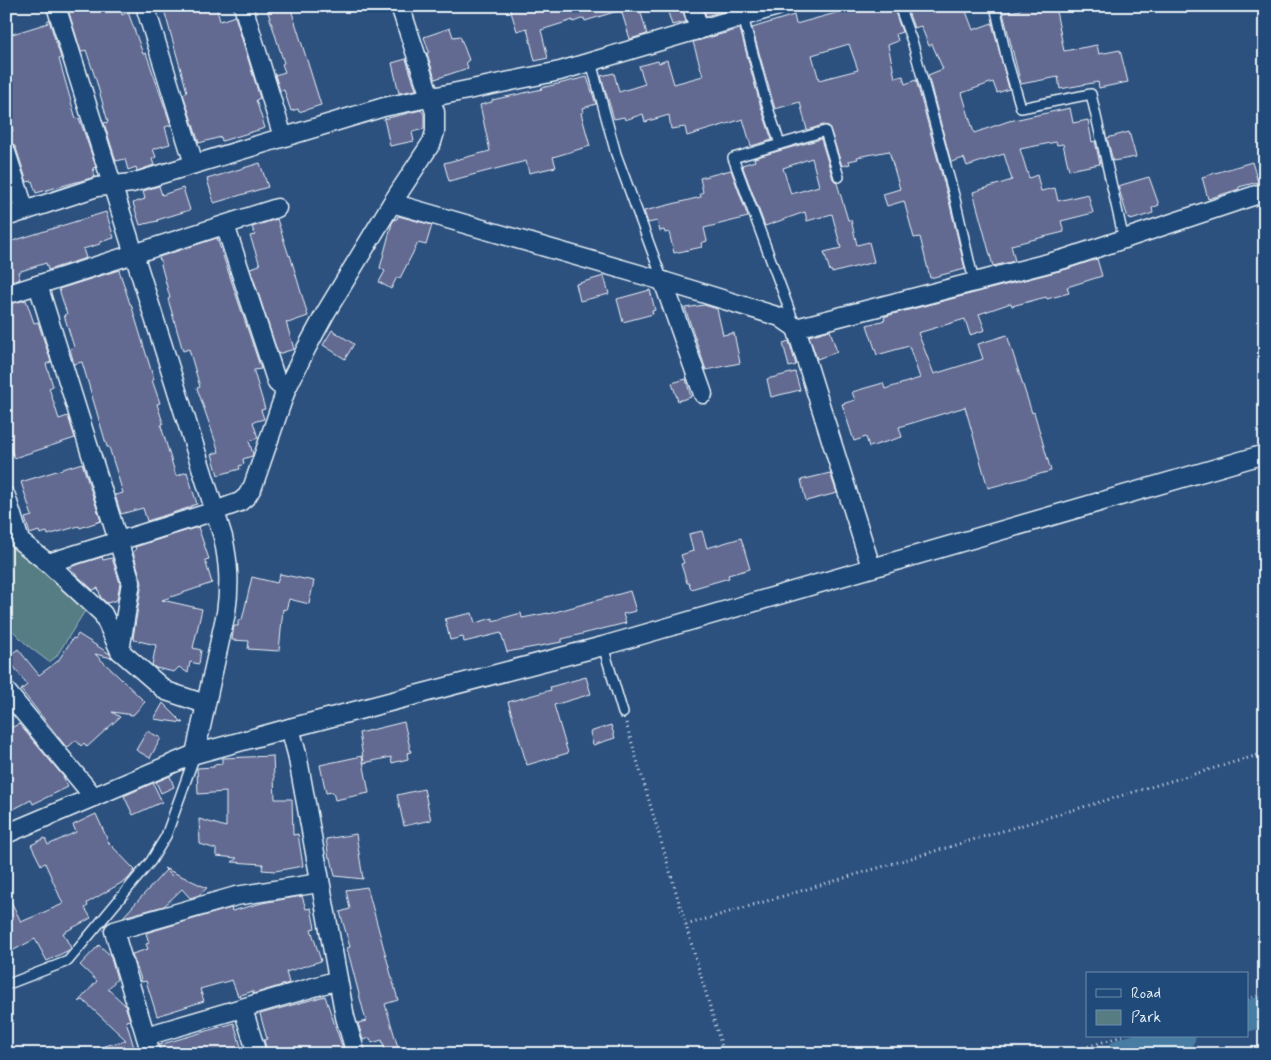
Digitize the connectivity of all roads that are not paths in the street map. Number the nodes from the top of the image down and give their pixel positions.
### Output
1 (56, 6) edge
2 (145, 6) edge
3 (243, 6) edge
4 (400, 6) edge
5 (692, 6) edge
6 (778, 6) edge
7 (899, 6) edge
8 (995, 6) edge
9 (743, 17) junction
10 (699, 30) junction
11 (591, 62) junction
12 (430, 97) junction
13 (283, 137) junction
14 (780, 144) junction
15 (6, 152) edge
16 (194, 164) junction
17 (839, 177) dead end
18 (114, 185) junction
19 (1265, 192) edge
20 (392, 203) junction
21 (277, 208) dead end
22 (25, 211) junction
23 (6, 217) edge
24 (225, 225) junction
25 (1124, 240) junction
26 (135, 254) junction
27 (663, 281) junction
28 (974, 282) junction
29 (38, 285) junction
30 (6, 295) edge
31 (796, 328) junction
32 (286, 390) junction
33 (703, 394) dead end
34 (1265, 454) edge
35 (6, 496) edge
36 (215, 511) junction
37 (118, 542) junction
38 (48, 563) junction
39 (871, 567) junction
40 (603, 646) junction
41 (120, 651) junction
42 (6, 691) edge
43 (205, 704) junction
44 (623, 713) road end
45 (290, 728) junction
46 (195, 754) junction
47 (94, 797) junction
48 (8, 827) edge
49 (319, 883) junction
50 (108, 926) junction
51 (338, 980) junction
52 (6, 985) edge
53 (242, 1009) junction
54 (146, 1036) junction
55 (151, 1054) edge
56 (257, 1054) edge
57 (356, 1054) edge

1 - 18 street
2 - 16 street
3 - 13 street
4 - 12 street
5 - 10 street
6 - 9 street
7 - 28 lane
8 - 25 lane
9 - 10 street
9 - 14 lane
10 - 11 street
11 - 12 street
11 - 27 lane
12 - 13 street
12 - 20 street
13 - 16 street
14 - 17 lane
14 - 31 lane
15 - 22 street
16 - 18 street
18 - 22 street
18 - 26 street
19 - 25 street
20 - 27 street
20 - 32 street
21 - 24 street
22 - 23 street
24 - 26 street
24 - 32 street
25 - 28 street
26 - 29 street
26 - 36 street
27 - 31 street
27 - 33 street
28 - 31 street
29 - 30 street
29 - 37 street
31 - 39 street
32 - 36 street
34 - 39 street
35 - 38 street
36 - 37 street
36 - 43 street
37 - 38 street
37 - 41 street
38 - 41 street
39 - 40 street
40 - 44 lane
40 - 45 street
41 - 43 street
42 - 47 street
43 - 46 street
45 - 46 street
45 - 49 street
46 - 47 street
46 - 50 lane
47 - 48 street
49 - 50 street
49 - 51 street
50 - 52 lane
50 - 54 street
51 - 53 street
51 - 57 street
53 - 54 street
53 - 56 street
54 - 55 street

